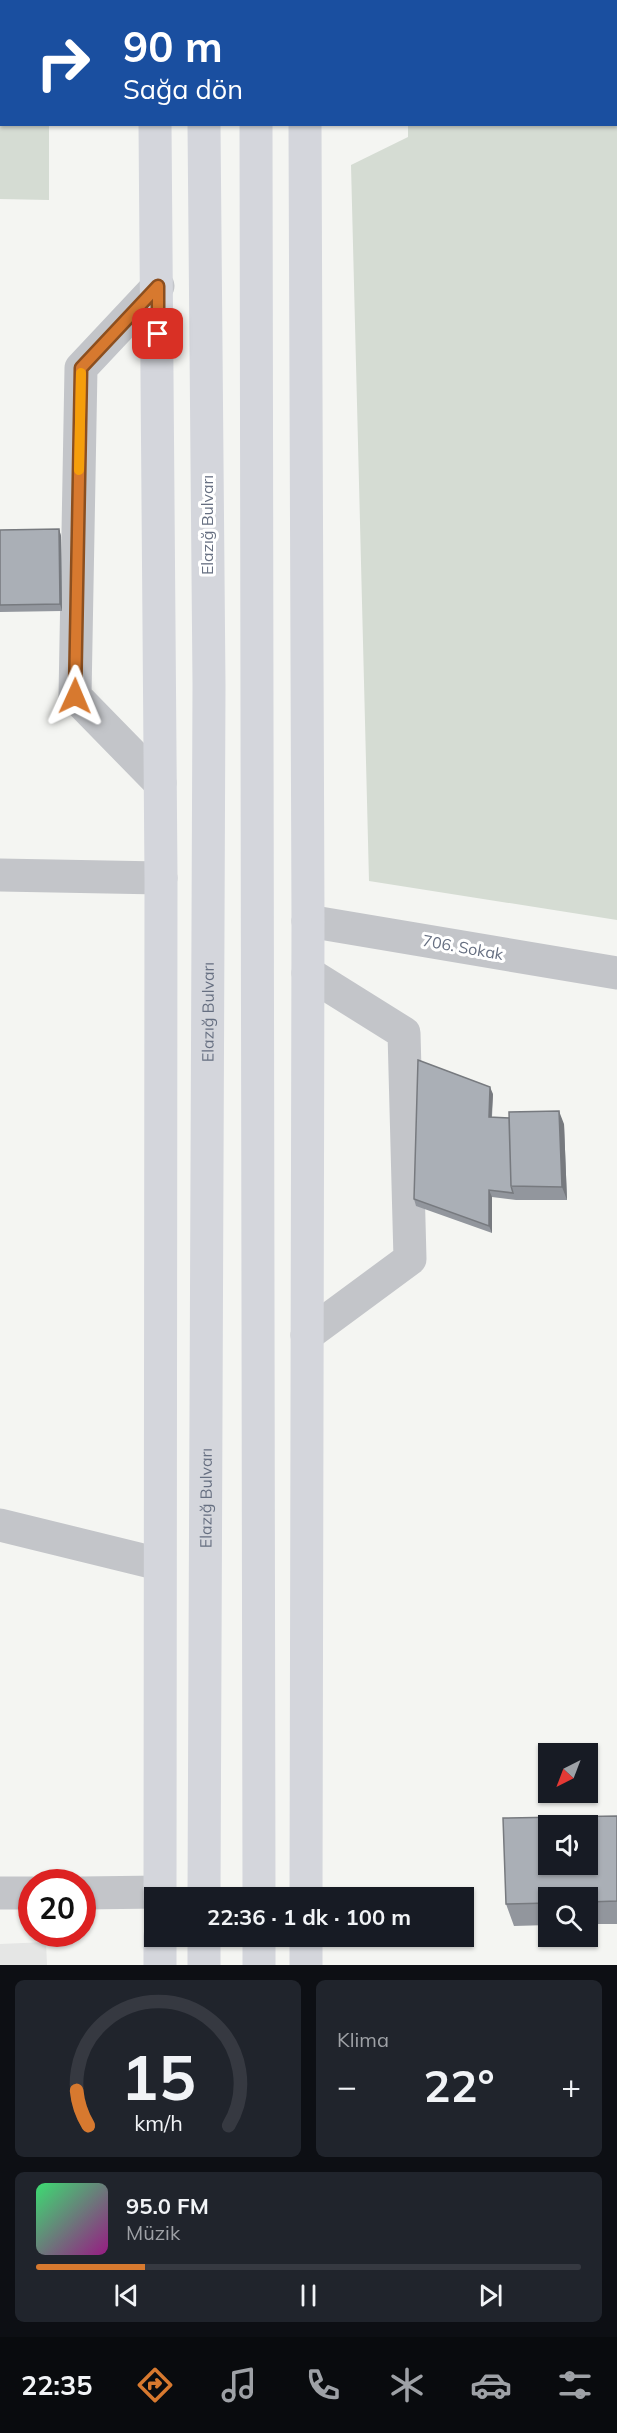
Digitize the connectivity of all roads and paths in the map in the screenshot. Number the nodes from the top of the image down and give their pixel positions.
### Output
1 (155, 126) edge
2 (204, 126) edge
3 (256, 126) edge
4 (305, 126) edge
5 (158, 286) junction
6 (160, 783) junction
7 (0, 875) edge
8 (161, 878) junction
9 (308, 921) junction
10 (308, 973) junction
11 (617, 973) edge
12 (307, 1335) junction
13 (0, 1525) edge
14 (159, 1564) junction
15 (160, 1887) edge
16 (204, 1887) edge
17 (259, 1887) edge
18 (306, 1887) edge
19 (0, 1893) edge
20 (18, 1893) edge
21 (96, 1893) edge
22 (144, 1895) edge
23 (160, 1947) edge
24 (204, 1947) edge
25 (259, 1947) edge
26 (306, 1947) edge
27 (160, 1965) edge
28 (204, 1965) edge
29 (260, 1965) edge
30 (306, 1965) edge

1 - 5 highway
2 - 16 highway, Elazığ Bulvarı
3 - 17 highway
4 - 9 highway
5 - 6 highway
5 - 6 street
6 - 8 highway
7 - 8 street
8 - 14 highway
9 - 10 highway
9 - 11 street, 706. Sokak
10 - 12 highway
10 - 12 street
12 - 18 highway
13 - 14 street
14 - 15 highway
19 - 20 street
21 - 22 street
23 - 27 highway
24 - 28 highway
25 - 29 highway
26 - 30 highway

